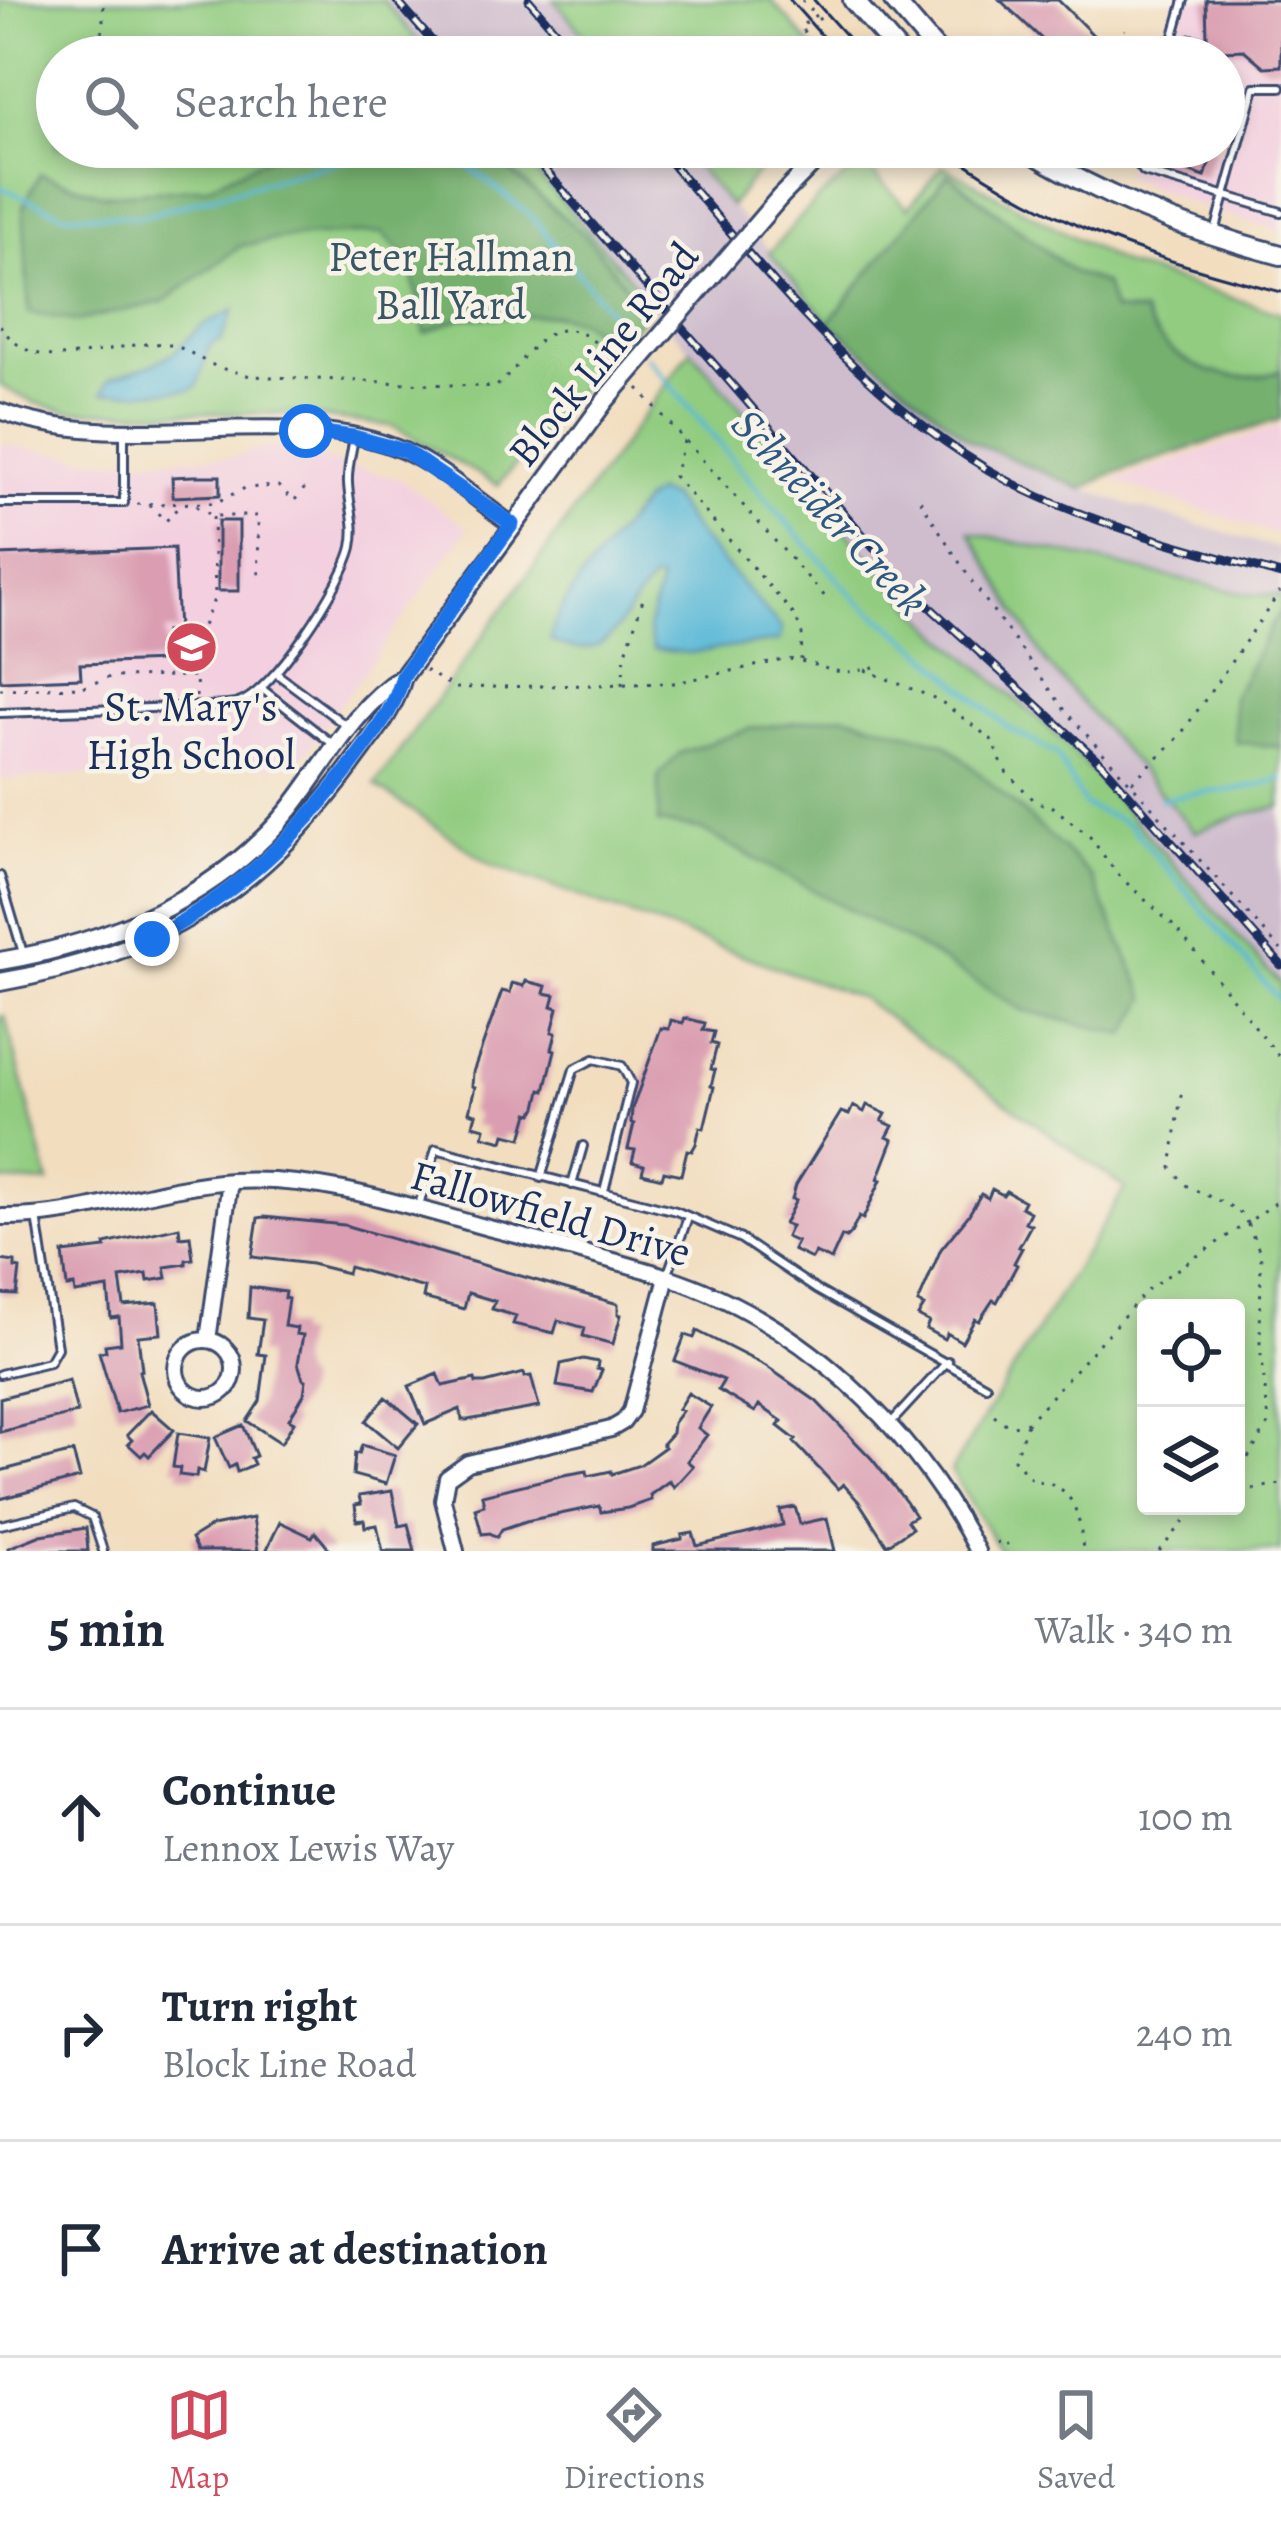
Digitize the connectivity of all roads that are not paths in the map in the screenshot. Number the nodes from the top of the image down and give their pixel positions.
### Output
1 (853, 0) edge
2 (893, 0) edge
3 (1184, 0) edge
4 (885, 36) edge
5 (918, 36) edge
6 (1174, 36) edge
7 (1281, 87) edge
8 (1245, 122) edge
9 (808, 168) edge
10 (1061, 168) edge
11 (1141, 168) edge
12 (1232, 168) edge
13 (1224, 195) junction
14 (1281, 212) edge
15 (1214, 236) junction
16 (1281, 255) edge
17 (0, 411) edge
18 (124, 431) junction
19 (354, 437) junction
20 (0, 503) edge
21 (512, 524) junction
22 (408, 669) junction
23 (276, 673) junction
24 (261, 688) junction
25 (0, 713) edge
26 (350, 729) junction
27 (337, 748) junction
28 (0, 876) edge
29 (24, 957) junction
30 (0, 962) edge
31 (0, 982) edge
32 (583, 1146) dead end
33 (541, 1178) junction
34 (230, 1181) junction
35 (572, 1185) junction
36 (604, 1191) junction
37 (418, 1208) junction
38 (0, 1217) edge
39 (37, 1217) junction
40 (688, 1217) junction
41 (667, 1277) junction
42 (208, 1340) junction
43 (948, 1361) junction
44 (0, 1374) edge
45 (986, 1386) dead end
46 (890, 1425) junction
47 (0, 1525) edge
48 (103, 1551) edge
49 (456, 1551) edge
50 (977, 1551) edge

1 - 4 main road
2 - 5 main road
3 - 6 lane
7 - 8 lane
9 - 21 street, Block Line Road, bridge
10 - 15 main road
11 - 13 lane
12 - 13 lane
13 - 14 lane
13 - 15 lane
15 - 16 main road
17 - 18 street
18 - 19 street
18 - 20 lane
19 - 21 street
19 - 23 lane
21 - 22 street, Block Line Road
22 - 26 street, Block Line Road
22 - 31 street, Block Line Road
23 - 24 lane
23 - 26 lane
24 - 25 lane
24 - 27 lane
26 - 27 street, Block Line Road
27 - 29 street, Block Line Road
28 - 29 lane
29 - 30 street, Block Line Road
32 - 35 lane
33 - 35 lane
33 - 36 lane
33 - 37 lane
34 - 37 street, Fallowfield Drive
34 - 39 street, Fallowfield Drive
34 - 42 street
35 - 36 lane
36 - 40 lane
37 - 41 street, Fallowfield Drive
38 - 39 street, Fallowfield Drive
39 - 44 lane
40 - 41 lane
40 - 43 lane
41 - 46 street, Fallowfield Drive
41 - 49 street
42 - 42 street
43 - 45 lane
43 - 46 lane
46 - 50 street, Fallowfield Drive
47 - 48 lane

